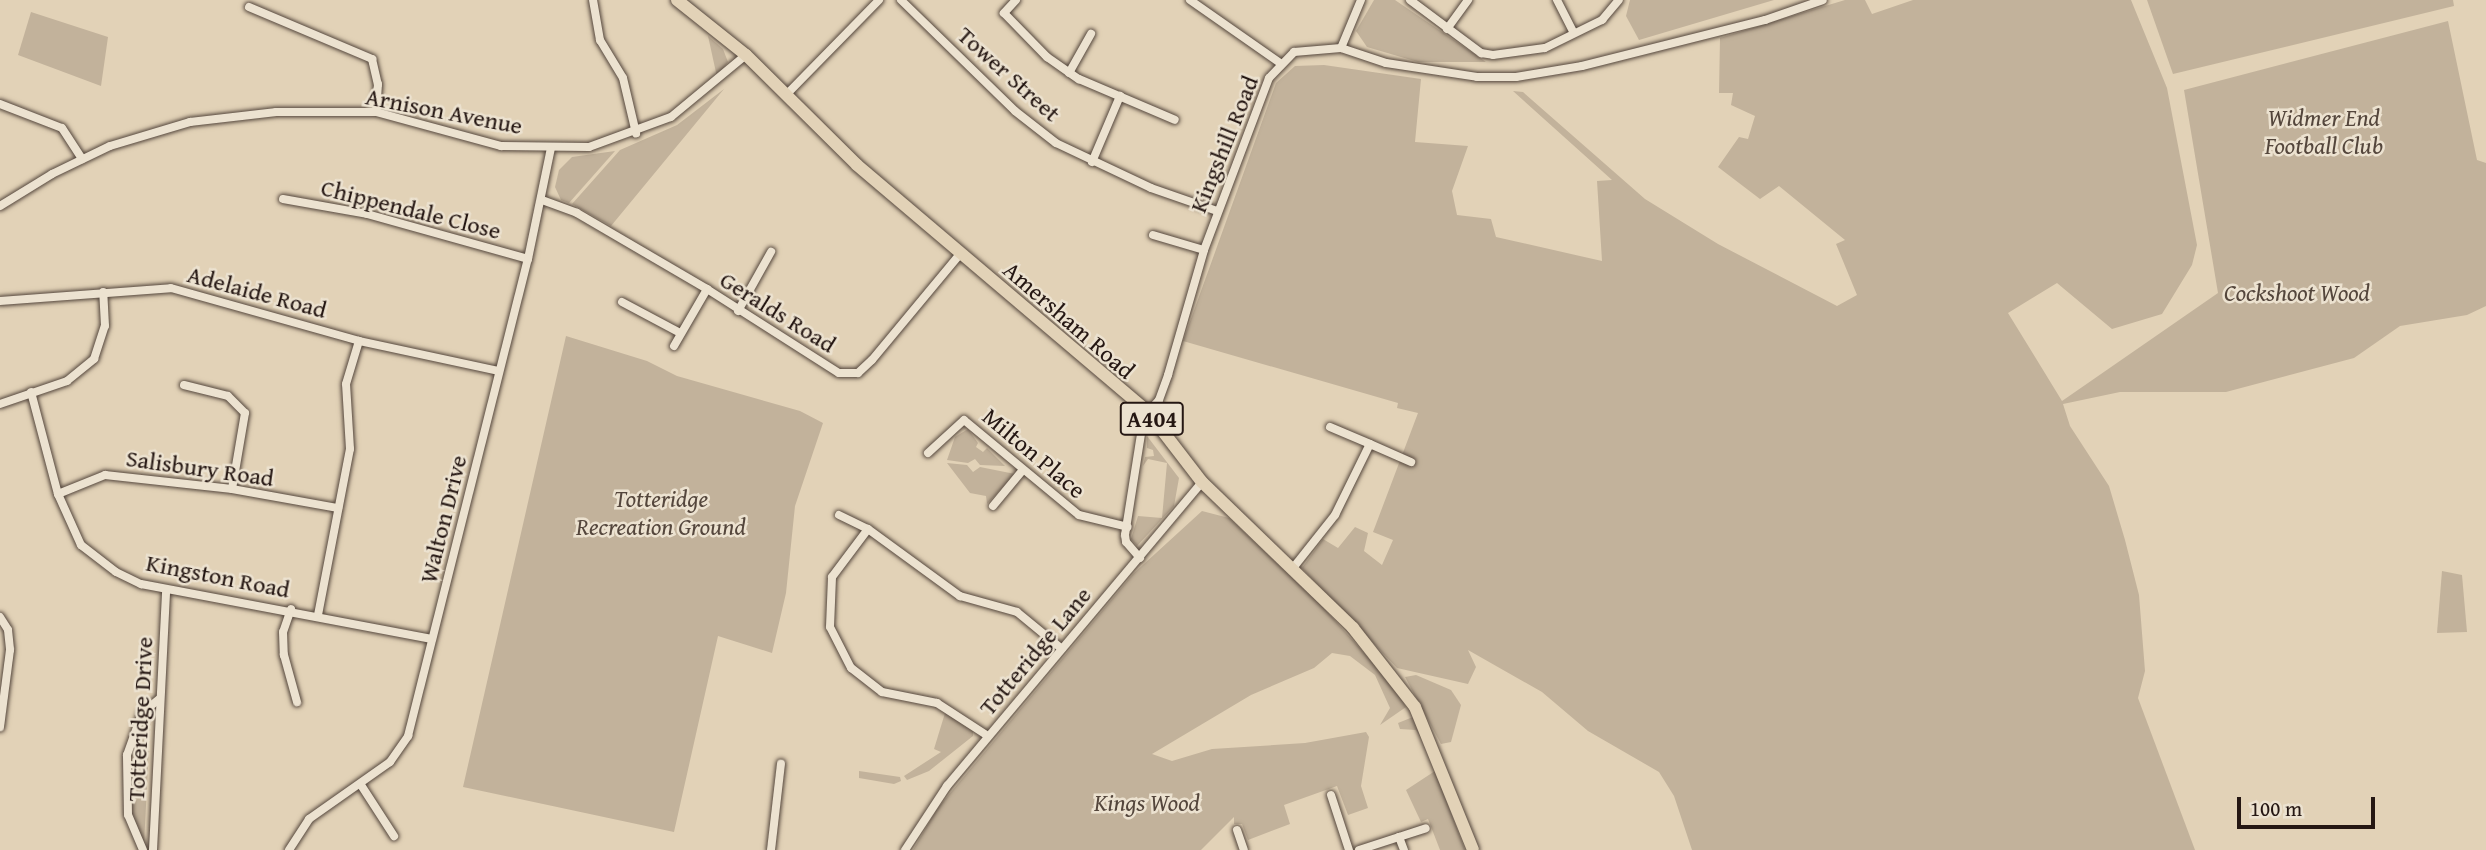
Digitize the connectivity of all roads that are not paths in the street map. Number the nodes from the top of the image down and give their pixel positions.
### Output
1 (593, 0) edge
2 (677, 0) edge
3 (879, 0) edge
4 (901, 0) edge
5 (1016, 0) edge
6 (1190, 0) edge
7 (1361, 0) edge
8 (1410, 0) edge
9 (1468, 0) edge
10 (1557, 0) edge
11 (1619, 0) edge
12 (1823, 0) edge
13 (249, 7) dead end
14 (1447, 29) junction
15 (1574, 33) junction
16 (1091, 34) dead end
17 (1341, 48) junction
18 (746, 54) junction
19 (1280, 63) junction
20 (1069, 73) junction
21 (786, 95) junction
22 (1120, 96) junction
23 (0, 104) edge
24 (376, 112) junction
25 (1175, 120) dead end
26 (636, 133) junction
27 (551, 148) junction
28 (82, 159) junction
29 (1092, 162) junction
30 (284, 199) dead end
31 (542, 200) junction
32 (0, 206) edge
33 (1217, 211) junction
34 (1153, 236) dead end
35 (1203, 250) junction
36 (771, 252) dead end
37 (960, 254) junction
38 (528, 259) junction
39 (707, 289) junction
40 (103, 292) junction
41 (0, 301) edge
42 (622, 302) dead end
43 (738, 312) junction
44 (680, 333) junction
45 (359, 341) junction
46 (674, 346) dead end
47 (499, 371) junction
48 (184, 385) dead end
49 (31, 392) junction
50 (0, 404) edge
51 (1148, 412) junction
52 (1330, 427) dead end
53 (1141, 434) dead end
54 (1370, 444) junction
55 (928, 453) dead end
56 (1411, 462) dead end
57 (1022, 471) junction
58 (1202, 482) junction
59 (232, 489) junction
60 (58, 494) junction
61 (993, 506) dead end
62 (338, 508) junction
63 (839, 515) dead end
64 (1128, 527) junction
65 (868, 529) junction
66 (1140, 558) junction
67 (1293, 568) junction
68 (166, 590) junction
69 (290, 609) junction
70 (318, 615) junction
71 (0, 617) edge
72 (432, 639) junction
73 (1062, 649) junction
74 (159, 699) junction
75 (298, 702) dead end
76 (0, 720) edge
77 (0, 727) edge
78 (988, 736) junction
79 (781, 764) dead end
80 (361, 785) junction
81 (1331, 795) dead end
82 (1426, 828) dead end
83 (1237, 830) dead end
84 (394, 836) dead end
85 (1399, 837) junction
86 (143, 850) edge
87 (153, 850) edge
88 (289, 850) edge
89 (771, 850) edge
90 (905, 850) edge
91 (1244, 850) edge
92 (1349, 850) edge
93 (1359, 850) edge
94 (1404, 850) edge
95 (1473, 850) edge

1 - 26 street
2 - 18 main road, Amersham Road / A404
3 - 21 street
4 - 29 street, Tower Street
5 - 20 street
6 - 19 street
7 - 17 street
8 - 14 street
9 - 14 street
10 - 15 street
11 - 15 street
12 - 17 street, Kingshill Road
13 - 24 street
14 - 15 street
16 - 20 street
17 - 19 street, Kingshill Road
18 - 21 main road, Amersham Road / A404
18 - 26 street, Arnison Avenue
19 - 33 street, Kingshill Road
20 - 22 street
21 - 37 main road, Amersham Road / A404
22 - 25 street
22 - 29 street
23 - 28 street
24 - 27 street, Arnison Avenue
24 - 28 street, Arnison Avenue
26 - 27 street, Arnison Avenue
27 - 31 street, Walton Drive
28 - 32 street, Arnison Avenue
29 - 33 street, Tower Street
30 - 38 street, Chippendale Close
31 - 38 street, Walton Drive
31 - 39 street, Geralds Road
33 - 35 street, Kingshill Road
34 - 35 street
35 - 51 street, Kingshill Road
36 - 43 street
37 - 43 street, Geralds Road
37 - 51 main road, Amersham Road / A404
38 - 47 street, Walton Drive
39 - 43 street, Geralds Road
39 - 44 street
40 - 41 street, Adelaide Road
40 - 45 street, Adelaide Road
40 - 49 street
42 - 44 street
44 - 46 street
45 - 47 street, Adelaide Road
45 - 62 street
47 - 72 street, Walton Drive
48 - 59 street
49 - 50 street
49 - 60 street, Kingston Road
51 - 58 main road, Amersham Road / A404
52 - 54 street
53 - 64 street
54 - 56 street
54 - 67 street
55 - 57 street, Milton Place
57 - 61 street
57 - 64 street, Milton Place
58 - 66 street, Totteridge Lane
58 - 67 main road, Amersham Road / A404
59 - 60 street, Salisbury Road
59 - 62 street, Salisbury Road
60 - 68 street, Kingston Road
62 - 70 street
63 - 65 street
64 - 66 street
65 - 73 street
65 - 78 street
66 - 73 street, Totteridge Lane
67 - 95 main road, Amersham Road / A404
68 - 69 street, Kingston Road
68 - 74 street, Totteridge Drive
69 - 70 street, Kingston Road
69 - 75 street
70 - 72 street, Kingston Road
71 - 76 street
72 - 80 street, Walton Drive
73 - 78 street, Totteridge Lane
74 - 86 street
74 - 87 street, Totteridge Drive
76 - 77 street
78 - 90 street, Totteridge Lane
79 - 89 street
80 - 84 street
80 - 88 street, Walton Drive
81 - 92 street
82 - 85 street
83 - 91 street
85 - 93 street
85 - 94 street

